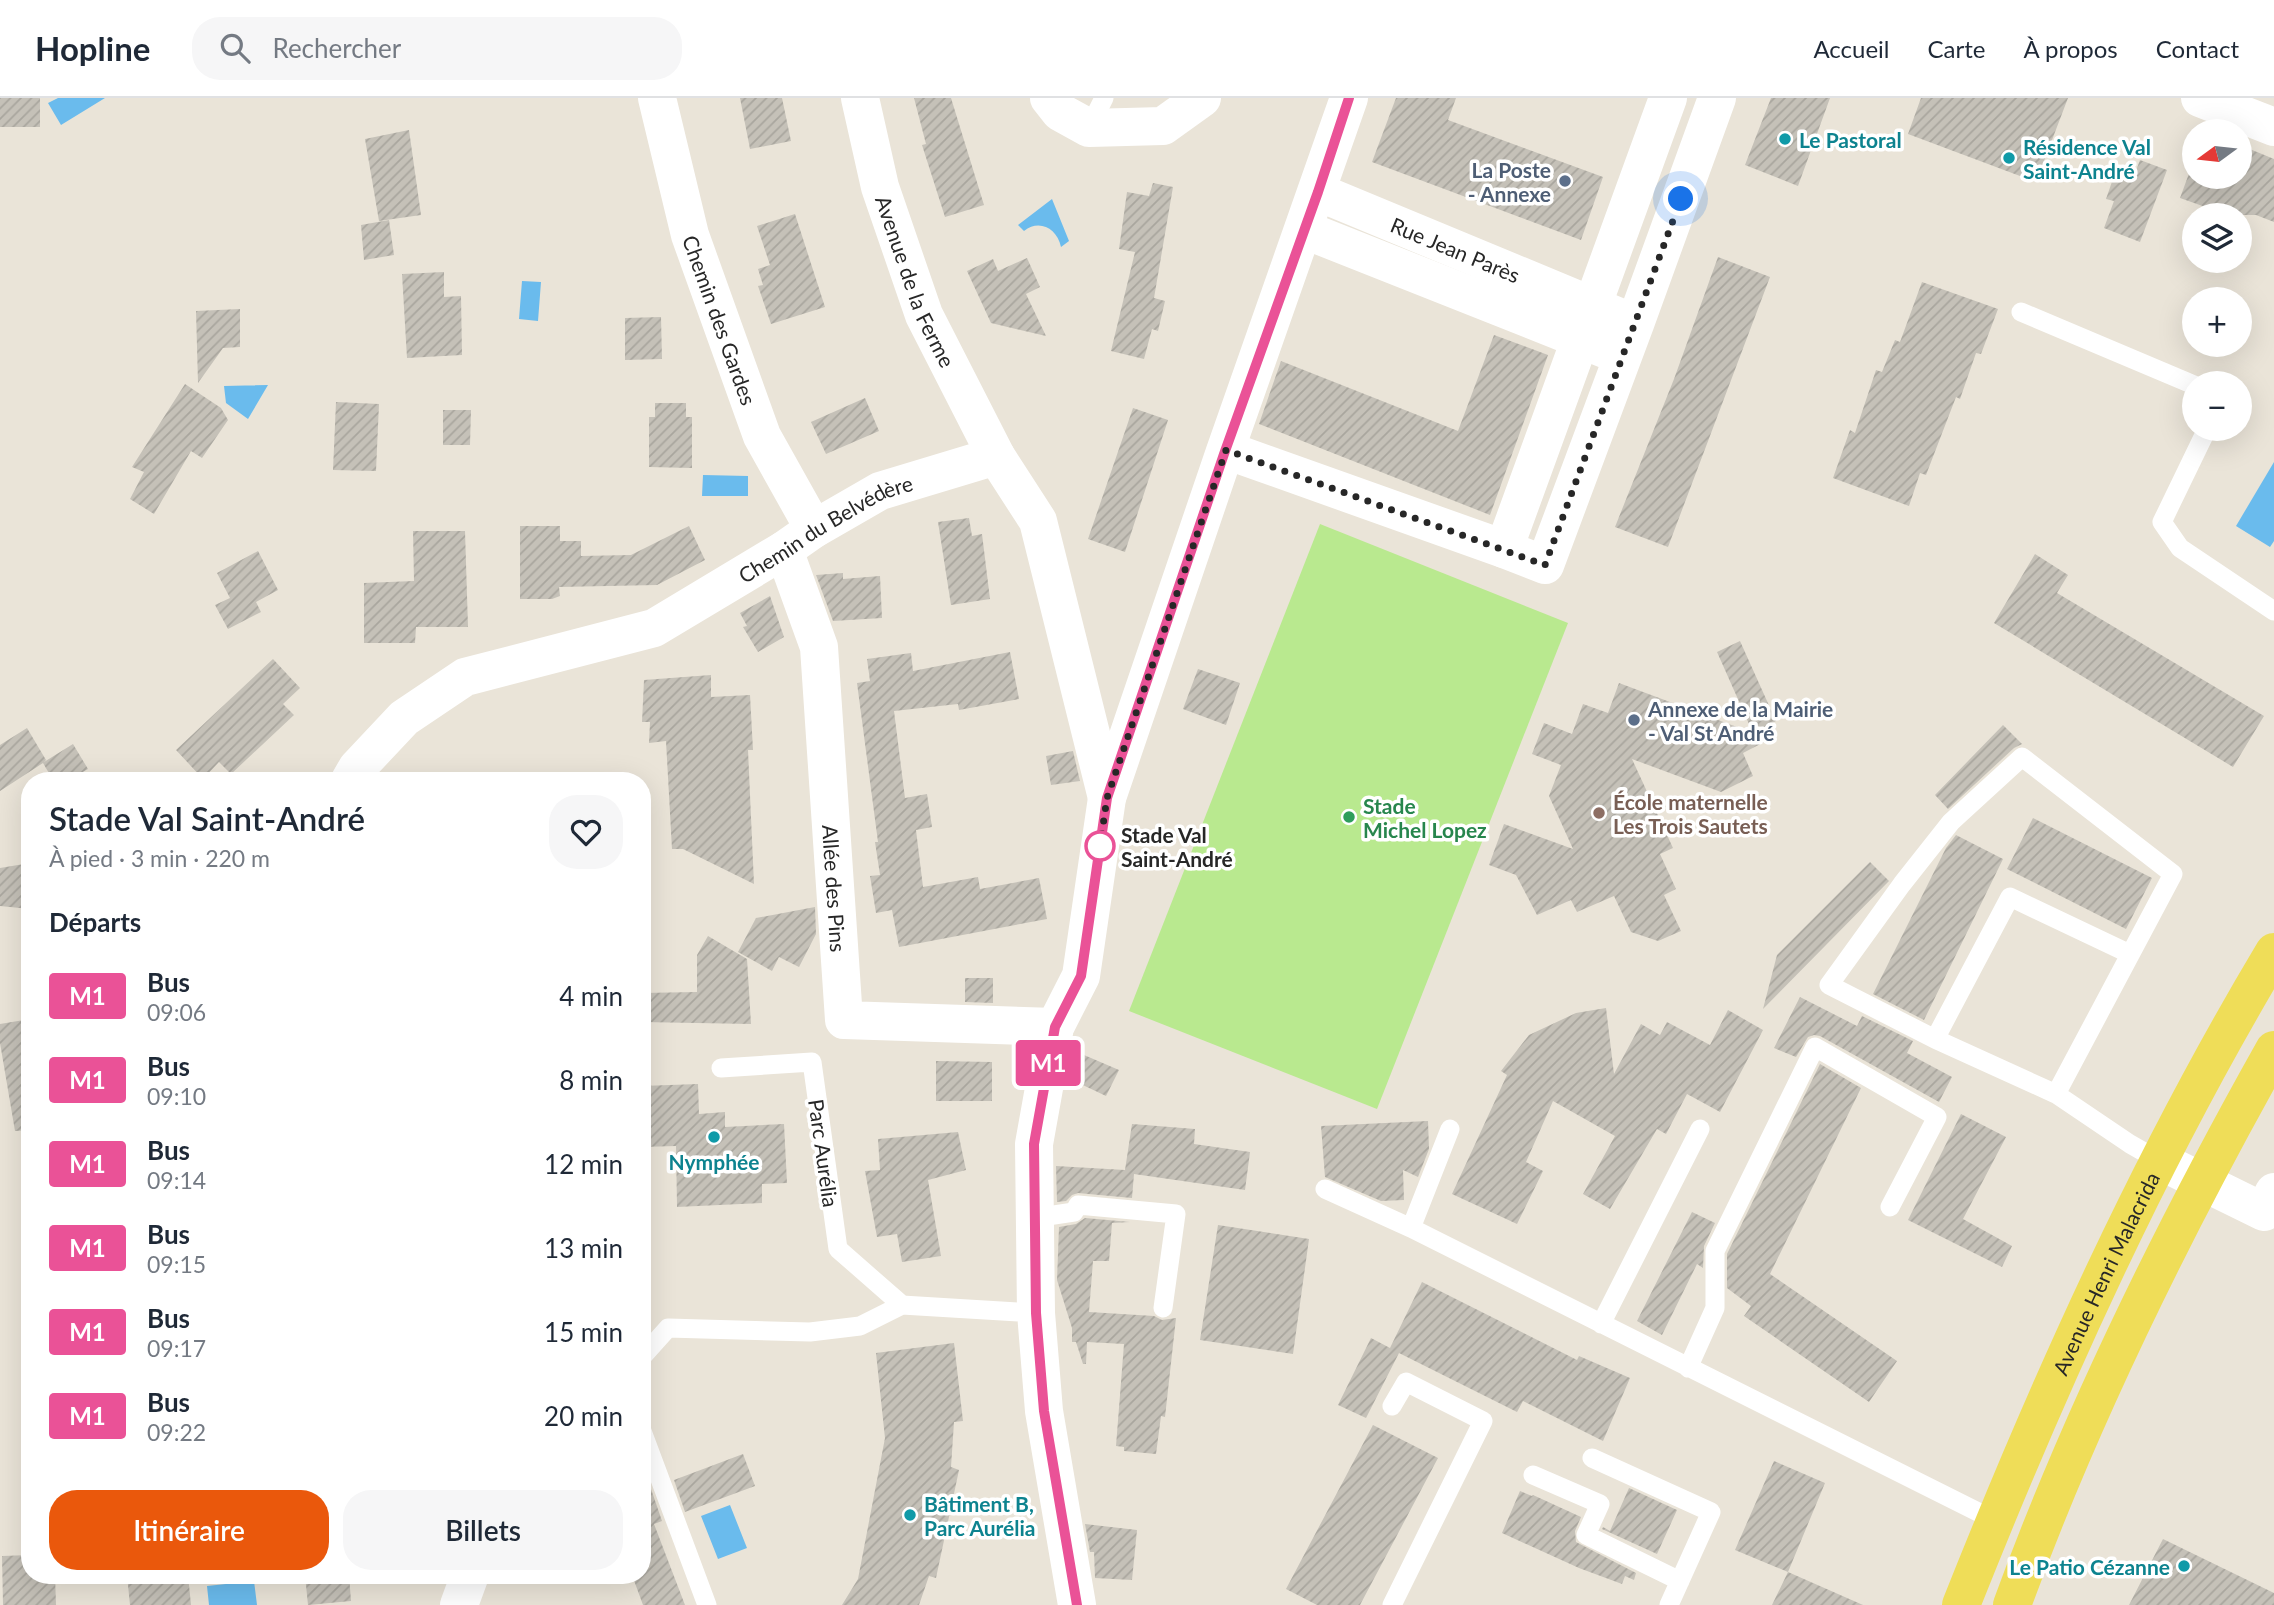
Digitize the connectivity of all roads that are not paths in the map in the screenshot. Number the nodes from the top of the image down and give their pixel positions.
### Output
1 (657, 98) edge
2 (860, 98) edge
3 (1049, 98) edge
4 (1202, 98) edge
5 (1349, 98) edge
6 (1668, 98) edge
7 (1717, 98) edge
8 (2200, 98) edge
9 (1096, 113) edge
10 (2274, 127) edge
11 (1318, 192) junction
12 (1305, 230) junction
13 (2021, 312) dead end
14 (1587, 323) junction
15 (1629, 340) junction
16 (2182, 380) edge
17 (2201, 441) edge
18 (1226, 450) junction
19 (996, 456) junction
20 (799, 539) junction
21 (1504, 549) junction
22 (2274, 611) edge
23 (355, 772) edge
24 (1107, 798) junction
25 (2274, 952) edge
26 (2130, 954) junction
27 (1055, 1027) junction
28 (1935, 1039) junction
29 (2274, 1050) edge
30 (721, 1068) dead end
31 (2056, 1094) junction
32 (1450, 1129) dead end
33 (1700, 1129) dead end
34 (2158, 1160) junction
35 (2202, 1183) junction
36 (1325, 1189) dead end
37 (1890, 1207) dead end
38 (2271, 1207) edge
39 (1034, 1218) junction
40 (1411, 1228) junction
41 (902, 1305) junction
42 (1163, 1308) dead end
43 (1036, 1313) junction
44 (1601, 1324) junction
45 (651, 1347) edge
46 (1688, 1368) junction
47 (1392, 1406) dead end
48 (651, 1455) edge
49 (1592, 1458) dead end
50 (1533, 1475) dead end
51 (1994, 1520) junction
52 (1680, 1581) junction
53 (467, 1584) edge
54 (459, 1605) edge
55 (707, 1605) edge
56 (1077, 1605) edge
57 (1392, 1605) edge
58 (1669, 1605) edge
59 (1961, 1605) edge
60 (2012, 1605) edge

1 - 20 street, Chemin des Gardes
2 - 19 street, Avenue de la Ferme
3 - 9 street
4 - 9 street
5 - 11 street
6 - 14 street
7 - 15 street
8 - 10 street
11 - 12 street
11 - 14 street, Rue Jean Parès
12 - 14 street, Rue Jean Parès
12 - 18 street
13 - 16 lane
14 - 15 street
14 - 21 street
15 - 21 street
17 - 22 lane
18 - 21 street
18 - 24 street
19 - 20 street, Chemin du Belvédère
19 - 24 street
20 - 23 street, Chemin du Belvédère
20 - 27 street, Allée des Pins
24 - 27 street
25 - 34 main road, Avenue Henri Malacrida
26 - 28 lane
26 - 28 lane
26 - 31 lane
27 - 39 street
28 - 31 lane
29 - 35 main road
30 - 41 lane, Parc Aurélia
31 - 34 lane
32 - 40 lane
33 - 44 lane
34 - 35 street
34 - 51 main road, Avenue Henri Malacrida
35 - 38 street
35 - 60 main road
36 - 40 lane
37 - 46 lane
39 - 42 lane
39 - 43 street
40 - 44 lane
41 - 43 lane
41 - 45 lane
43 - 56 street
44 - 46 lane
46 - 51 lane
47 - 57 lane
48 - 55 lane
49 - 52 lane
50 - 52 lane
51 - 59 main road, Avenue Henri Malacrida
52 - 58 lane
53 - 54 street

